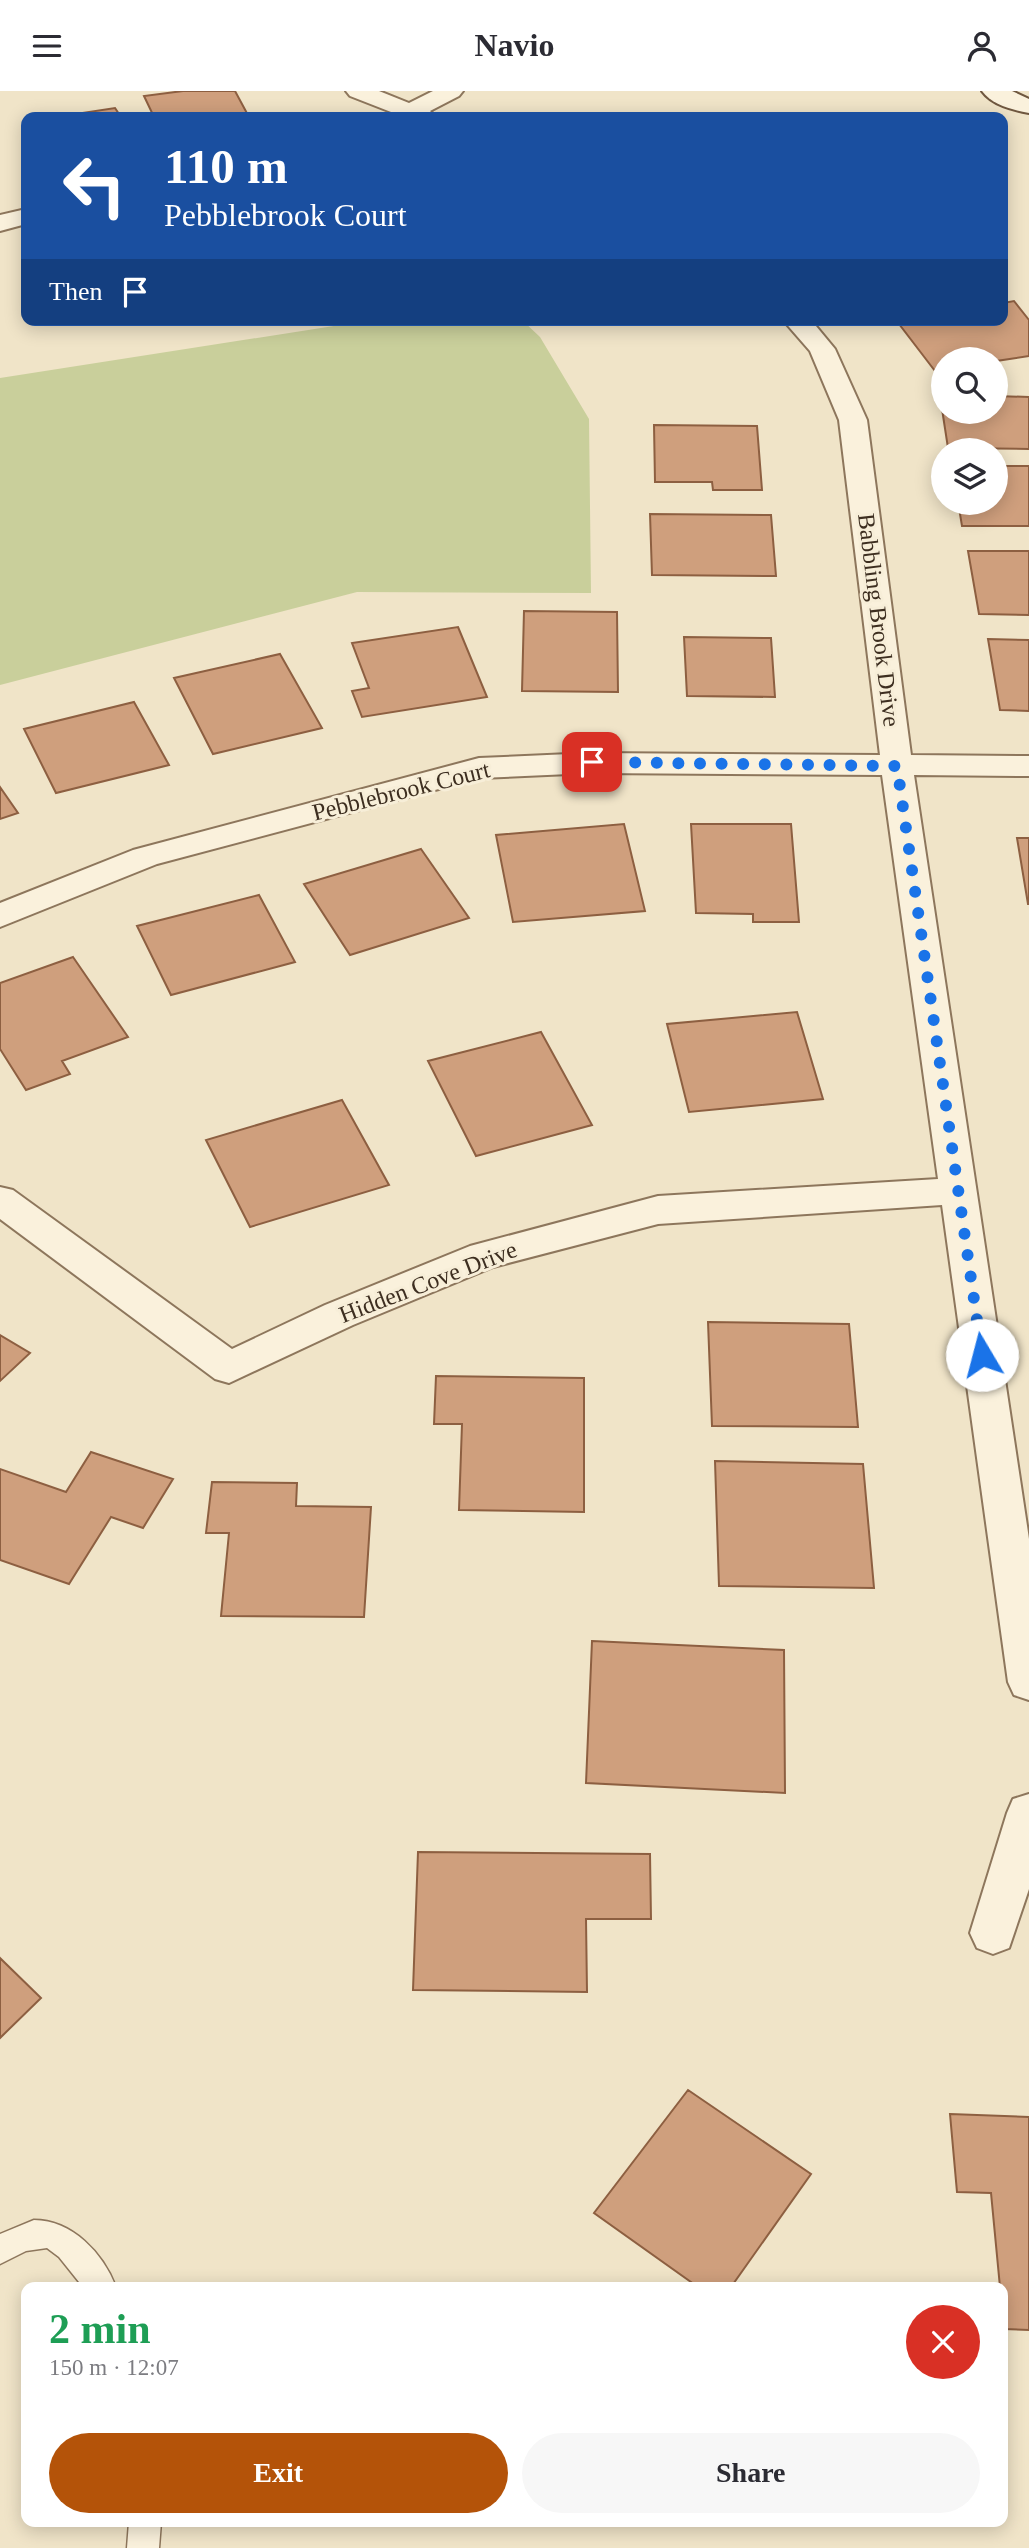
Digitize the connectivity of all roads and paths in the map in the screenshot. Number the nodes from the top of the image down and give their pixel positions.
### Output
1 (358, 91) edge
2 (451, 91) edge
3 (995, 91) edge
4 (1025, 110) edge
5 (403, 112) edge
6 (418, 112) edge
7 (21, 218) edge
8 (0, 223) edge
9 (801, 326) edge
10 (897, 766) junction
11 (1029, 766) edge
12 (0, 916) edge
13 (959, 1191) junction
14 (0, 1200) edge
15 (1029, 1682) edge
16 (1029, 1814) edge
17 (993, 1933) dead end
18 (0, 2250) edge
19 (98, 2282) edge
20 (145, 2527) edge
21 (143, 2548) edge

1 - 5 street
2 - 6 street
3 - 4 street
7 - 8 street
9 - 10 street, Babbling Brook Drive
10 - 11 street, Pebblebrook Court
10 - 12 street, Pebblebrook Court
10 - 13 street, Babbling Brook Drive
13 - 14 street, Hidden Cove Drive
13 - 15 street, Babbling Brook Drive
16 - 17 street
18 - 19 lane
20 - 21 lane

